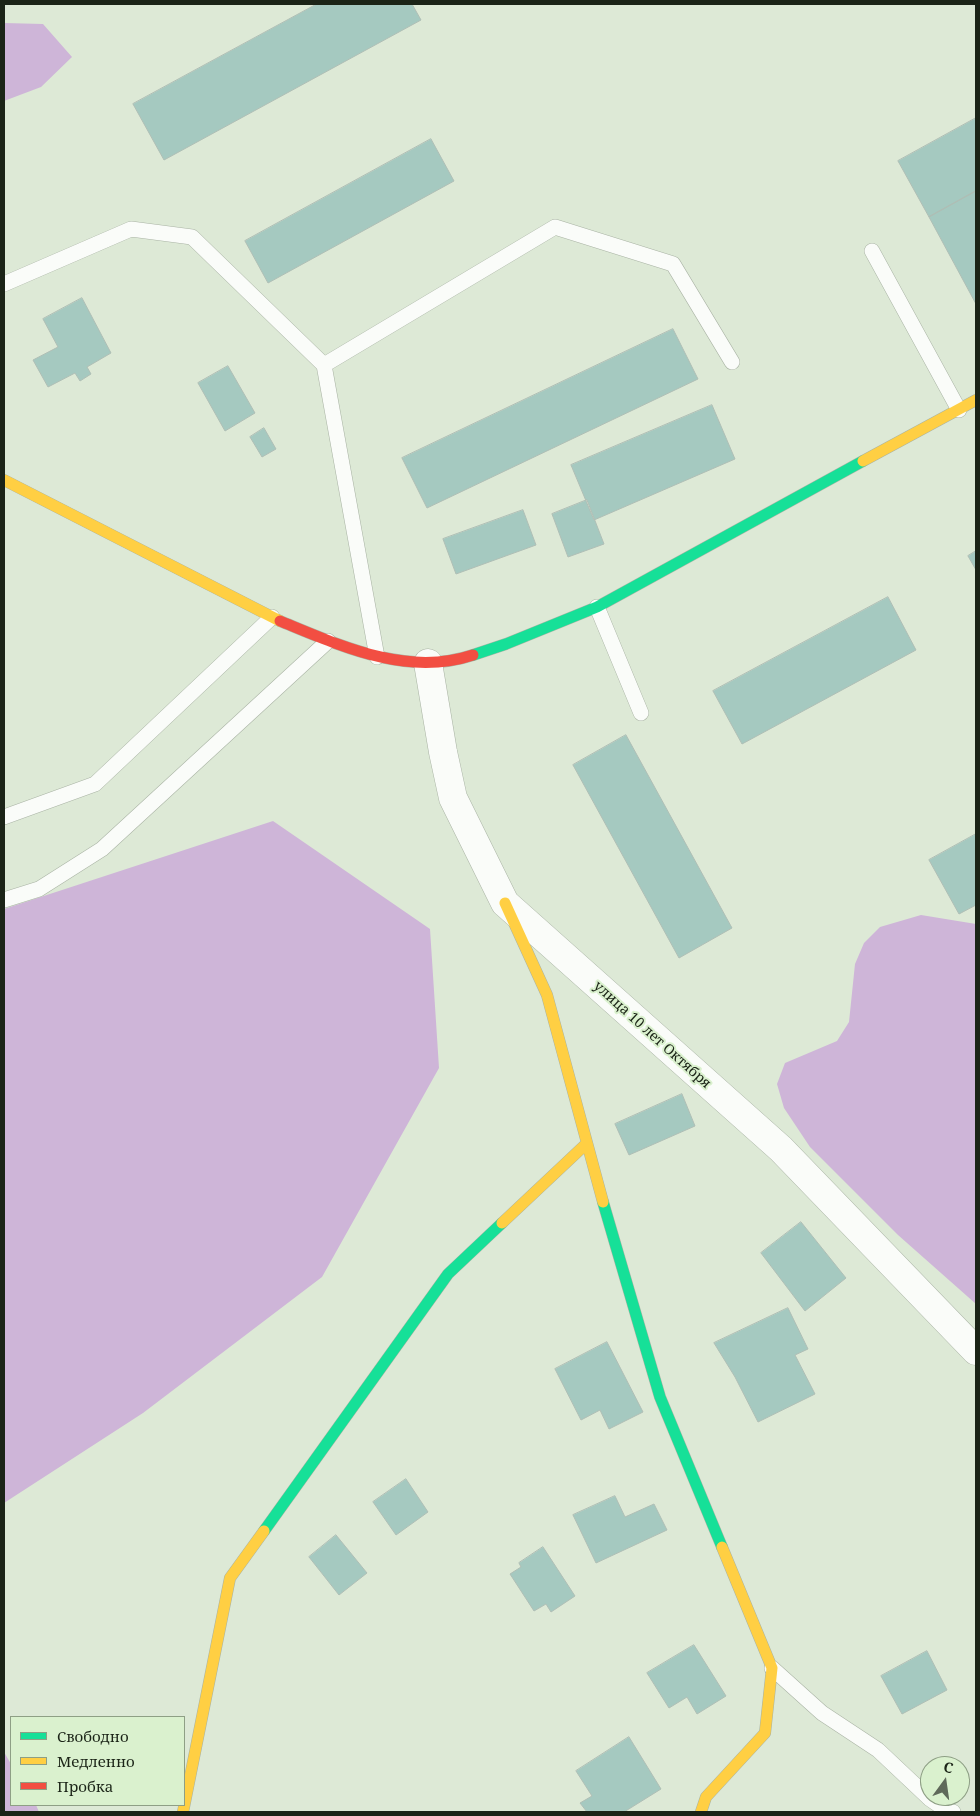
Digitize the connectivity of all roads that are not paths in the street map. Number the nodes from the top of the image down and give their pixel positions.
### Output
1 (872, 252) dead end
2 (4, 284) edge
3 (732, 362) dead end
4 (324, 365) junction
5 (976, 400) edge
6 (959, 410) junction
7 (4, 480) edge
8 (597, 607) junction
9 (272, 617) junction
10 (328, 641) junction
11 (377, 657) junction
12 (428, 663) junction
13 (642, 713) dead end
14 (4, 817) edge
15 (4, 900) edge
16 (505, 903) junction
17 (586, 1144) junction
18 (976, 1351) edge
19 (772, 1668) junction
20 (185, 1802) edge
21 (701, 1812) edge
22 (953, 1812) edge

1 - 6 lane
2 - 4 lane
3 - 4 lane
4 - 11 lane
5 - 6 street
6 - 8 street
7 - 9 street
8 - 12 street
8 - 13 lane
9 - 10 street
9 - 14 lane
10 - 11 street
10 - 15 lane
11 - 12 street
12 - 16 street, улица 10 лет Октября
16 - 17 street
16 - 18 street, улица 10 лет Октября
17 - 19 street
17 - 20 street
19 - 21 street
19 - 22 lane

